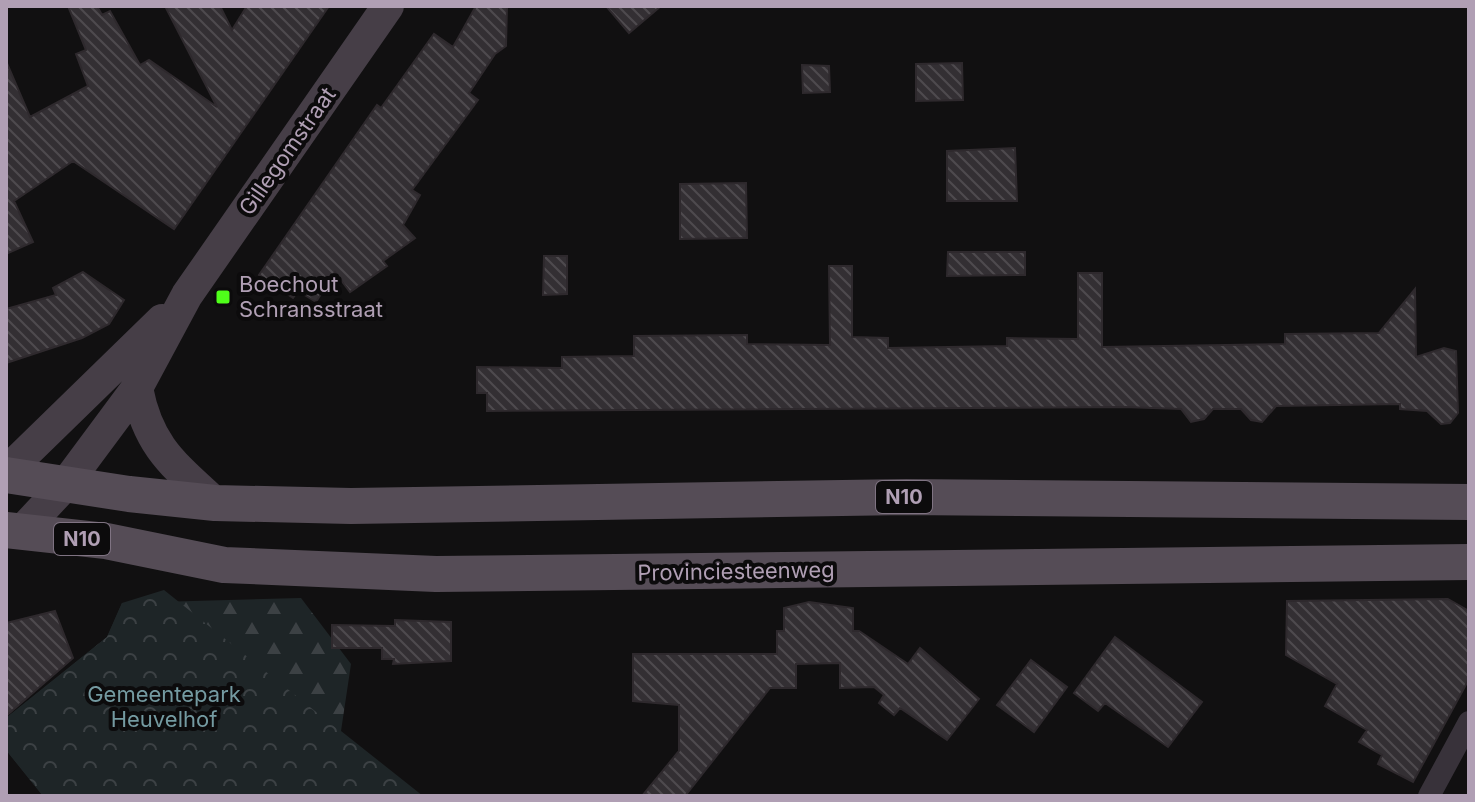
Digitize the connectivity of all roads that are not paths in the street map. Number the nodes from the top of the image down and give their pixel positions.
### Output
1 (388, 6) edge
2 (187, 295) junction
3 (137, 388) junction
4 (6, 473) edge
5 (65, 485) junction
6 (1469, 502) edge
7 (215, 503) junction
8 (11, 536) edge
9 (1469, 562) edge
10 (1469, 722) edge
11 (1429, 796) edge

1 - 2 street, Gillegomstraat
2 - 3 street, Gillegomstraat
2 - 4 street, Gillegomstraat
3 - 5 street, Gillegomstraat
3 - 7 street
4 - 5 main road, N10
5 - 7 main road, N10
5 - 8 street, Gillegomstraat
6 - 7 main road, N10
8 - 9 main road, Provinciesteenweg / N10
10 - 11 street

